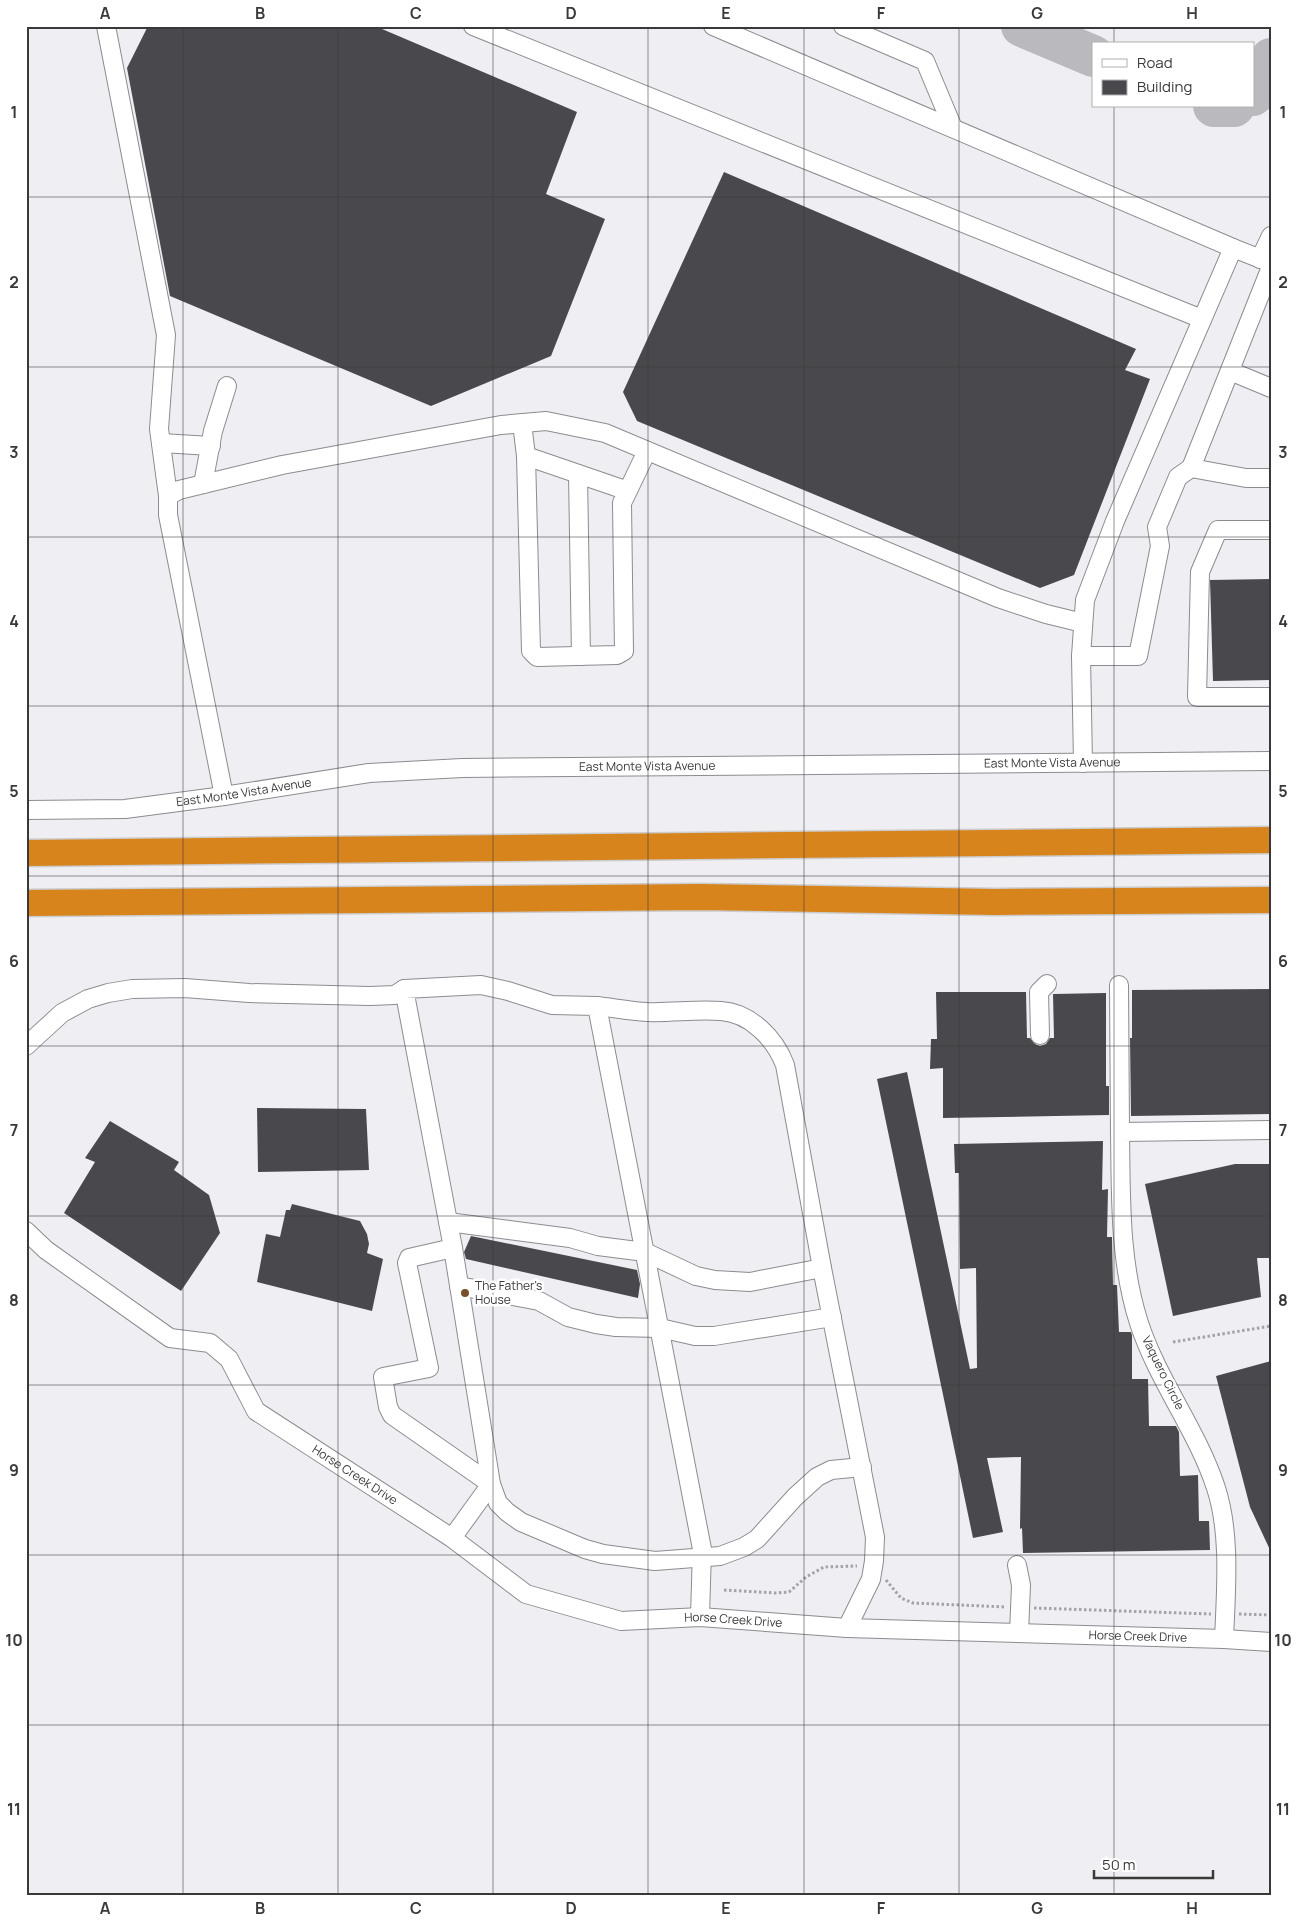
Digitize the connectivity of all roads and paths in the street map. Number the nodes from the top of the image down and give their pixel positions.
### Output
1 (106, 26) edge
2 (473, 26) edge
3 (713, 26) edge
4 (843, 26) edge
5 (953, 128) junction
6 (1271, 236) edge
7 (1233, 248) junction
8 (1267, 263) edge
9 (1202, 319) junction
10 (1230, 372) junction
11 (227, 386) dead end
12 (1271, 388) edge
13 (522, 423) junction
14 (161, 443) junction
15 (211, 446) junction
16 (647, 451) junction
17 (526, 456) junction
18 (1191, 468) junction
19 (578, 474) junction
20 (1271, 478) edge
21 (203, 484) junction
22 (628, 492) junction
23 (168, 496) junction
24 (1271, 530) edge
25 (1083, 623) junction
26 (581, 656) junction
27 (1081, 656) junction
28 (1271, 697) edge
29 (1271, 761) edge
30 (1083, 763) junction
31 (224, 796) junction
32 (26, 810) edge
33 (1271, 840) edge
34 (26, 853) edge
35 (1271, 900) edge
36 (26, 903) edge
37 (1047, 984) dead end
38 (1119, 985) dead end
39 (404, 989) junction
40 (597, 1006) junction
41 (1040, 1035) dead end
42 (26, 1046) edge
43 (1271, 1130) edge
44 (1120, 1132) junction
45 (448, 1222) junction
46 (26, 1231) edge
47 (453, 1248) junction
48 (645, 1252) junction
49 (822, 1268) junction
50 (459, 1286) junction
51 (832, 1318) junction
52 (1271, 1326) edge
53 (660, 1328) junction
54 (1173, 1342) dead end
55 (862, 1467) junction
56 (491, 1484) junction
57 (452, 1538) junction
58 (702, 1556) junction
59 (1017, 1564) dead end
60 (872, 1571) junction
61 (724, 1590) dead end
62 (1020, 1607) junction
63 (1225, 1614) junction
64 (1271, 1616) edge
65 (700, 1617) junction
66 (847, 1628) junction
67 (1019, 1633) junction
68 (1224, 1639) junction
69 (1271, 1642) edge

1 - 14 street
2 - 9 street
3 - 5 street
4 - 5 street
5 - 7 street
6 - 8 street
7 - 8 street
7 - 9 street
8 - 10 street
9 - 25 street
10 - 12 street
10 - 18 street
11 - 15 street
13 - 16 street
13 - 17 street
13 - 21 street
14 - 15 street
14 - 23 street
15 - 21 street
16 - 22 street
16 - 25 street
17 - 19 street
17 - 26 street
18 - 20 street
18 - 27 street
19 - 22 street
19 - 26 street
21 - 23 street
22 - 26 street
23 - 31 street
24 - 28 street
25 - 27 street
27 - 30 street
29 - 30 street, East Monte Vista Avenue
30 - 31 street, East Monte Vista Avenue
31 - 32 street, East Monte Vista Avenue
33 - 34 highway
35 - 36 highway
37 - 41 street
38 - 44 street, Vaquero Circle
39 - 40 street
39 - 42 street
39 - 45 street
40 - 48 street
40 - 49 street
43 - 44 street
44 - 63 street, Vaquero Circle
45 - 47 street
45 - 48 street
46 - 57 street, Horse Creek Drive
47 - 50 street
47 - 56 street
48 - 49 street
48 - 53 street
49 - 51 street
50 - 53 street
50 - 56 street
51 - 53 street
51 - 55 street
52 - 54 path
53 - 58 street
55 - 58 street
55 - 60 street
56 - 57 street
56 - 58 street
57 - 65 street, Horse Creek Drive
58 - 65 street
59 - 62 street
60 - 61 path
60 - 62 path
60 - 66 street
62 - 63 path
62 - 67 street
63 - 64 path
63 - 68 street, Vaquero Circle
65 - 66 street, Horse Creek Drive
66 - 67 street, Horse Creek Drive
67 - 68 street, Horse Creek Drive
68 - 69 street, Horse Creek Drive

